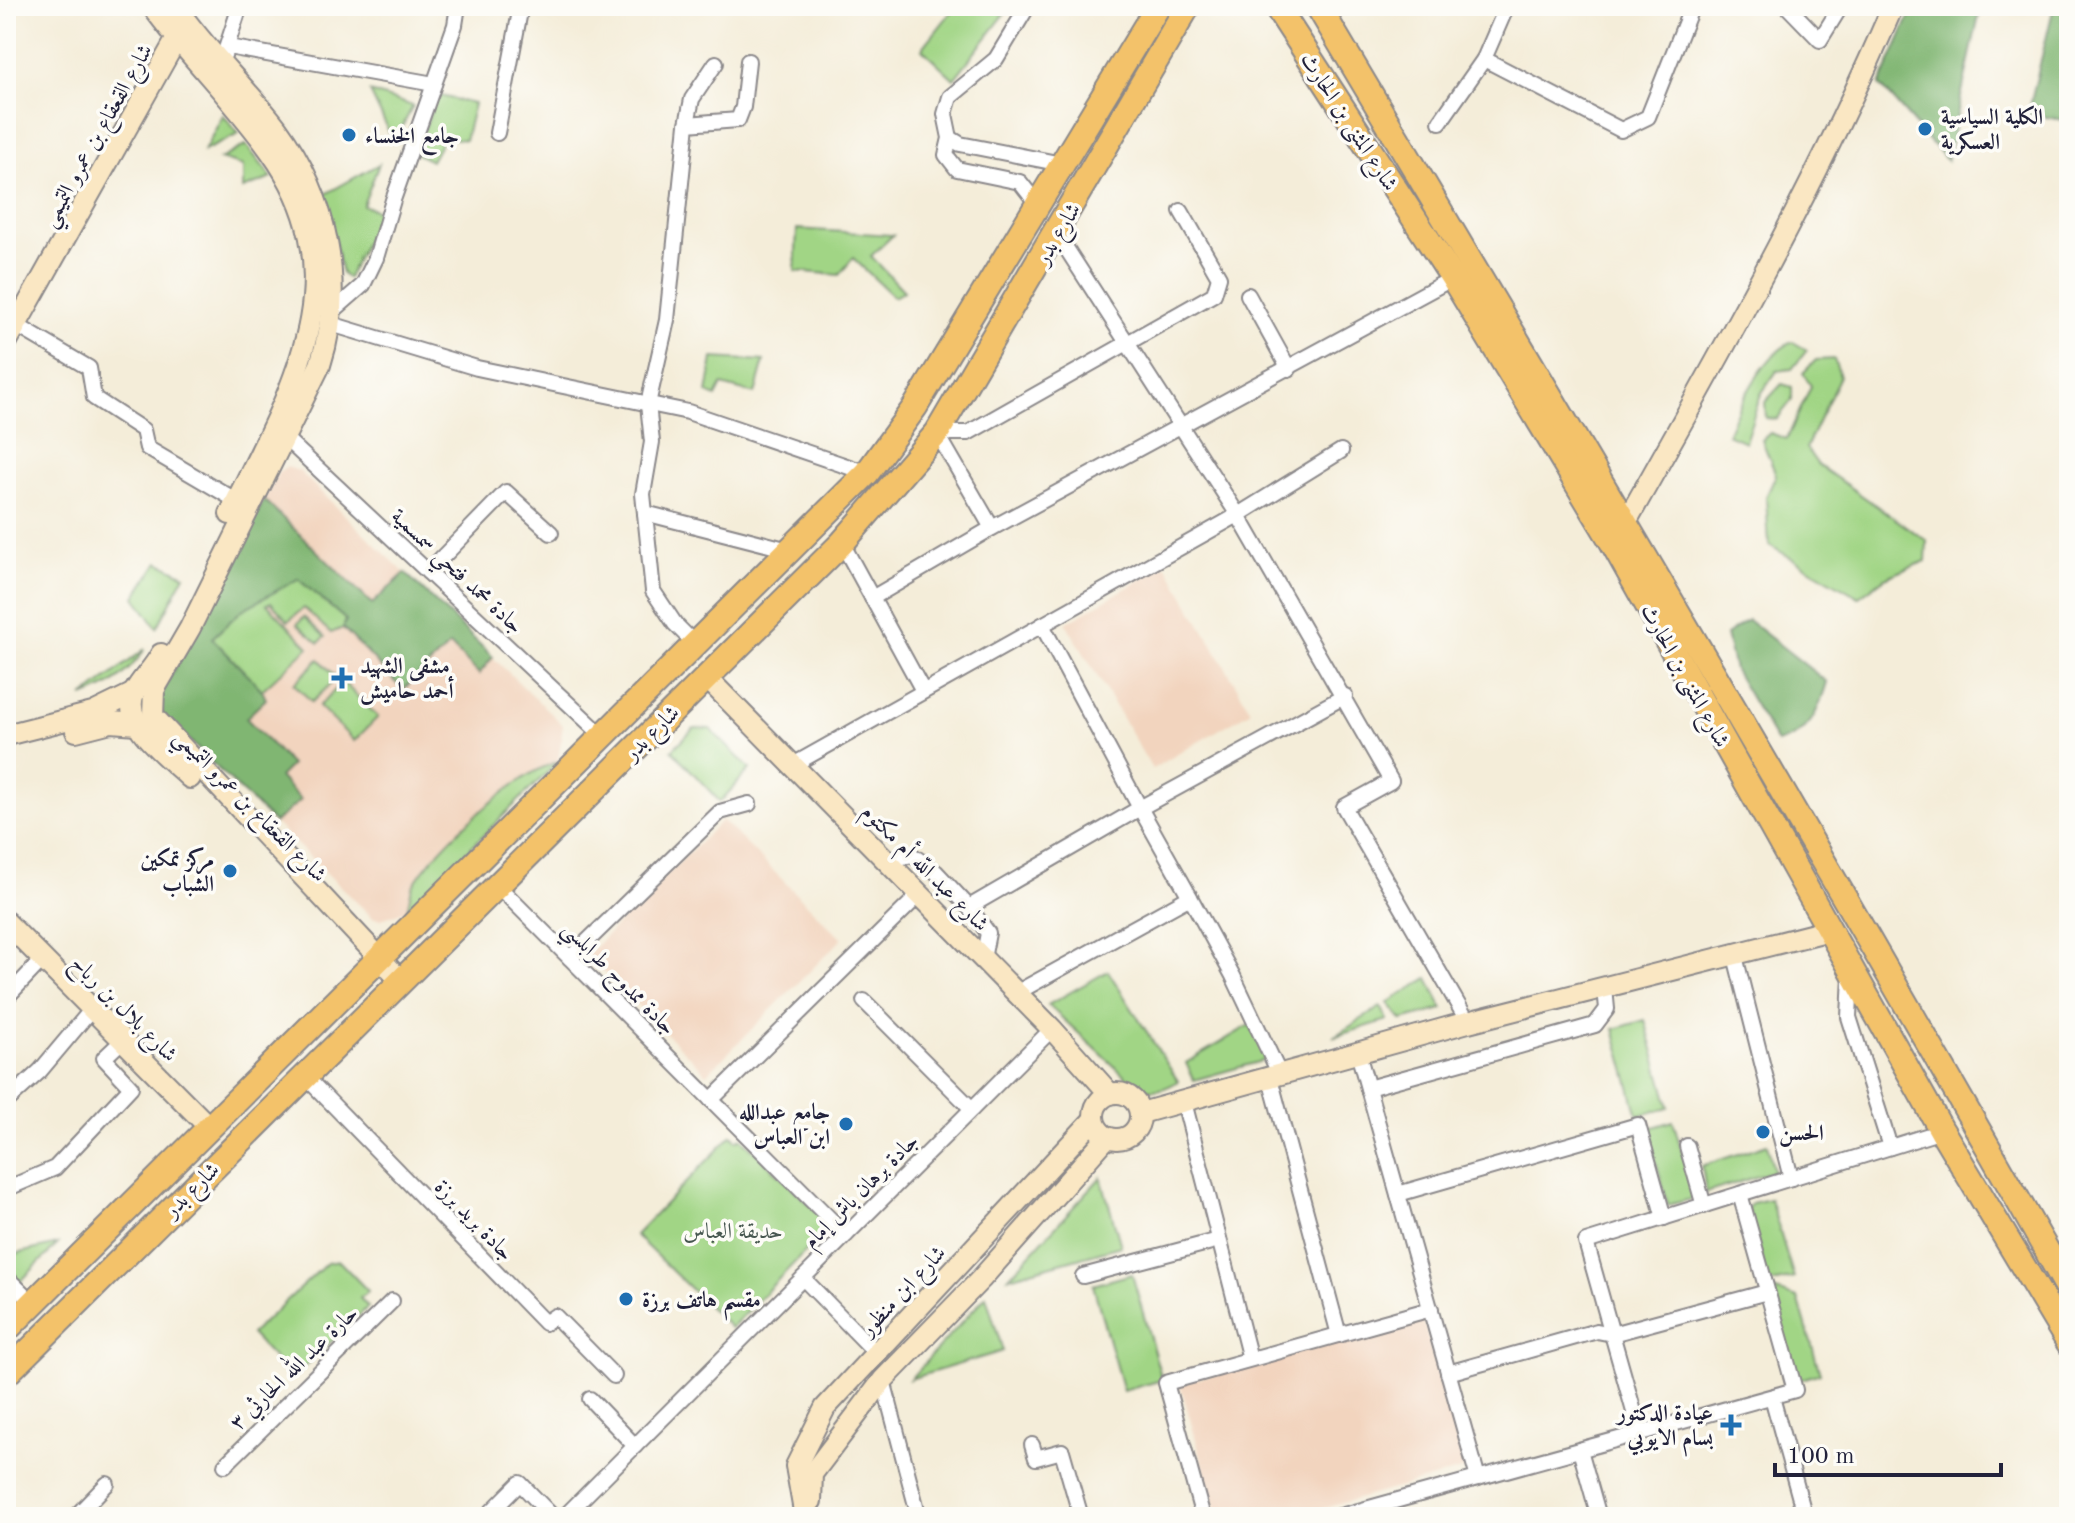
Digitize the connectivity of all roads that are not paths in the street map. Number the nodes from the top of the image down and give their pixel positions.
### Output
1 (152, 6) edge
2 (175, 6) edge
3 (240, 6) edge
4 (458, 6) edge
5 (521, 6) edge
6 (1028, 6) edge
7 (1188, 6) edge
8 (1318, 6) edge
9 (1507, 6) edge
10 (1692, 6) edge
11 (1787, 6) edge
12 (1841, 6) edge
13 (1893, 6) edge
14 (1156, 10) edge
15 (1276, 10) edge
16 (1174, 29) junction
17 (185, 36) junction
18 (224, 55) junction
19 (1484, 59) junction
20 (748, 61) dead end
21 (716, 63) dead end
22 (434, 84) junction
23 (1440, 122) dead end
24 (687, 124) junction
25 (497, 133) dead end
26 (950, 138) junction
27 (1062, 164) junction
28 (1038, 205) junction
29 (1181, 211) dead end
30 (1057, 234) junction
31 (1453, 278) junction
32 (1248, 295) dead end
33 (332, 318) junction
34 (11, 334) edge
35 (1126, 343) junction
36 (1289, 369) junction
37 (648, 404) junction
38 (1182, 426) junction
39 (937, 433) junction
40 (284, 437) junction
41 (1341, 451) dead end
42 (867, 473) junction
43 (237, 501) junction
44 (645, 513) junction
45 (1238, 515) junction
46 (1626, 522) junction
47 (992, 528) junction
48 (551, 533) dead end
49 (842, 543) junction
50 (789, 550) junction
51 (428, 572) junction
52 (872, 598) junction
53 (1042, 625) junction
54 (694, 643) junction
55 (706, 677) junction
56 (922, 689) junction
57 (1345, 696) junction
58 (144, 708) junction
59 (6, 735) edge
60 (603, 736) junction
61 (6, 748) edge
62 (791, 766) junction
63 (749, 804) dead end
64 (1140, 808) junction
65 (886, 861) junction
66 (497, 885) junction
67 (920, 894) junction
68 (1190, 897) junction
69 (969, 907) junction
70 (6, 922) edge
71 (1830, 930) junction
72 (371, 951) junction
73 (1735, 956) junction
74 (570, 958) junction
75 (43, 959) junction
76 (983, 959) junction
77 (1851, 967) junction
78 (401, 981) junction
79 (1605, 988) junction
80 (1016, 993) junction
81 (6, 998) edge
82 (864, 1001) dead end
83 (92, 1009) junction
84 (1468, 1022) junction
85 (1052, 1029) junction
86 (123, 1040) junction
87 (1358, 1053) junction
88 (305, 1076) junction
89 (1275, 1076) junction
90 (1368, 1088) junction
91 (1110, 1094) junction
92 (711, 1100) junction
93 (6, 1102) edge
94 (1184, 1102) junction
95 (972, 1109) junction
96 (1141, 1113) junction
97 (1094, 1119) junction
98 (209, 1127) junction
99 (1942, 1131) junction
100 (1107, 1137) junction
101 (1687, 1146) dead end
102 (1890, 1147) junction
103 (1791, 1178) junction
104 (6, 1189) edge
105 (1398, 1194) junction
106 (1740, 1194) junction
107 (1704, 1206) junction
108 (1664, 1218) junction
109 (846, 1235) junction
110 (1219, 1240) junction
111 (1083, 1276) dead end
112 (6, 1277) edge
113 (803, 1278) junction
114 (2069, 1290) edge
115 (1767, 1292) junction
116 (392, 1301) dead end
117 (33, 1303) junction
118 (1431, 1309) junction
119 (6, 1330) edge
120 (1612, 1334) junction
121 (1339, 1335) junction
122 (2069, 1343) edge
123 (876, 1353) junction
124 (1250, 1359) junction
125 (1448, 1373) junction
126 (6, 1374) edge
127 (614, 1376) dead end
128 (883, 1380) junction
129 (1772, 1397) junction
130 (590, 1399) dead end
131 (1640, 1433) junction
132 (1032, 1445) dead end
133 (635, 1446) junction
134 (1580, 1450) junction
135 (225, 1465) dead end
136 (1478, 1478) junction
137 (107, 1484) dead end
138 (75, 1517) edge
139 (486, 1517) edge
140 (553, 1517) edge
141 (564, 1517) edge
142 (808, 1517) edge
143 (919, 1517) edge
144 (1081, 1517) edge
145 (1203, 1517) edge
146 (1337, 1517) edge
147 (1599, 1517) edge
148 (1805, 1517) edge

1 - 17 main road
2 - 17 main road
3 - 18 street
4 - 22 street
5 - 25 street
6 - 26 street
7 - 16 main road, شارع بدر
8 - 46 main road, شارع المثنى بن الحارث
9 - 19 street
10 - 19 street
11 - 12 street
13 - 46 main road
14 - 16 main road
14 - 27 main road, شارع بدر
15 - 31 main road, شارع المثنى بن الحارث
16 - 30 main road, شارع بدر
17 - 18 main road
17 - 34 main road, شارع القعقاع بن عمرو التميمي
17 - 43 main road, شارع القعقاع بن عمرو التميمي
18 - 22 street
18 - 33 main road
19 - 23 street
20 - 24 street
21 - 24 street
22 - 33 street
24 - 37 street
26 - 27 street
26 - 28 street
27 - 28 main road, شارع بدر
28 - 42 main road, شارع بدر
29 - 35 street
30 - 35 street
30 - 39 main road, شارع بدر
31 - 36 street
31 - 71 main road, شارع المثنى بن الحارث
32 - 36 street
33 - 37 street
33 - 40 main road
34 - 43 street
35 - 38 street
35 - 39 street
36 - 38 street
37 - 42 street
37 - 44 street
38 - 45 street
38 - 47 street
39 - 47 street
39 - 49 main road, شارع بدر
40 - 51 street, جادة محمد فتحي سمسمية
40 - 58 main road
41 - 45 street
42 - 50 main road, شارع بدر
43 - 58 main road, شارع القعقاع بن عمرو التميمي
44 - 50 street
44 - 54 street
45 - 53 street
45 - 57 street
46 - 114 main road, شارع المثنى بن الحارث
47 - 52 street
48 - 51 street
49 - 52 street
49 - 55 main road, شارع بدر
50 - 54 main road, شارع بدر
51 - 60 street, جادة محمد فتحي سمسمية
52 - 56 street
53 - 56 street
53 - 64 street
54 - 60 main road, شارع بدر
55 - 62 main road, شارع عبد اللّه أم مكتوم
55 - 66 main road, شارع بدر
56 - 62 street
57 - 64 street
57 - 84 street
58 - 59 main road
58 - 61 main road
58 - 72 main road, شارع القعقاع بن عمرو التميمي
60 - 72 main road, شارع بدر
62 - 65 main road, شارع عبد اللّه أم مكتوم
63 - 74 street
64 - 68 street
64 - 69 street
65 - 67 main road, شارع عبد اللّه أم مكتوم
65 - 69 street
66 - 74 street, جادة ممدوح طرابلسي
66 - 78 main road, شارع بدر
67 - 76 main road, شارع عبد اللّه أم مكتوم
67 - 92 street
68 - 80 street
68 - 89 street
69 - 76 street
70 - 75 main road, شارع بلال بن رباح
71 - 73 main road
71 - 77 main road, شارع المثنى بن الحارث
72 - 78 main road, شارع القعقاع بن عمرو التميمي
72 - 98 main road, شارع بدر
73 - 79 main road
73 - 103 street
74 - 92 street, جادة ممدوح طرابلسي
75 - 81 street
75 - 83 main road, شارع بلال بن رباح
76 - 80 main road, شارع عبد اللّه أم مكتوم
77 - 99 main road, شارع المثنى بن الحارث
77 - 102 street
78 - 88 main road, شارع بدر
79 - 84 main road
79 - 90 street
80 - 85 main road, شارع عبد اللّه أم مكتوم
82 - 95 street
83 - 86 main road, شارع بلال بن رباح
83 - 93 street
84 - 87 main road
85 - 91 main road, شارع عبد اللّه أم مكتوم
85 - 95 street, جادة برهان باش إمام
86 - 98 main road, شارع بلال بن رباح
86 - 104 street
87 - 89 main road
87 - 90 street
88 - 126 main road, شارع بدر
88 - 127 street, جادة بريد برزة
89 - 94 main road
89 - 121 street
90 - 105 street
91 - 96 main road
91 - 97 main road
92 - 109 street, جادة ممدوح طرابلسي
94 - 96 main road
94 - 110 street
95 - 109 street, جادة برهان باش إمام
96 - 100 main road
97 - 100 main road
97 - 123 main road, شارع ابن منظور
98 - 117 main road, شارع بدر
99 - 102 street
99 - 122 main road, شارع المثنى بن الحارث
100 - 128 main road, شارع ابن منظور
101 - 107 street
102 - 103 street
103 - 106 street
105 - 108 street
105 - 118 street
106 - 107 street
106 - 115 street
107 - 108 street
108 - 120 street
109 - 113 street, جادة برهان باش إمام
110 - 111 street
110 - 124 street
112 - 117 street
113 - 123 street
113 - 133 street, جادة برهان باش إمام
115 - 120 street
115 - 129 street
116 - 135 street, حارة عبد الله الحارثي ٣
117 - 119 main road, شارع بدر
118 - 121 street
118 - 125 street
120 - 125 street
120 - 131 street
121 - 124 street
123 - 142 main road, شارع ابن منظور
124 - 145 street
125 - 136 street
128 - 142 main road, شارع ابن منظور
128 - 143 street
129 - 131 street
129 - 148 street
130 - 133 street
131 - 134 street
132 - 144 street
133 - 141 street, جادة برهان باش إمام
134 - 136 street
134 - 147 street
136 - 146 street
137 - 138 street
139 - 140 street

